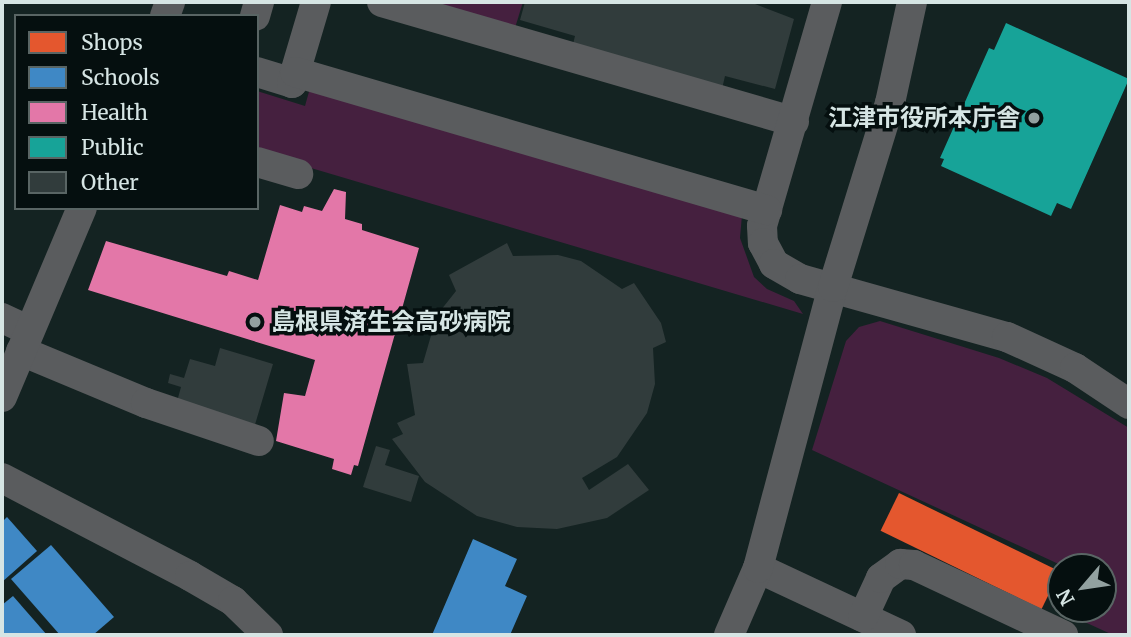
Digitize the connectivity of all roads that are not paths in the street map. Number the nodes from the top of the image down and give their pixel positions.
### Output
1 (316, 2) edge
2 (382, 2) edge
3 (827, 2) edge
4 (912, 2) edge
5 (295, 72) junction
6 (259, 73) edge
7 (794, 122) junction
8 (259, 163) edge
9 (298, 174) dead end
10 (81, 210) edge
11 (767, 210) junction
12 (833, 287) junction
13 (17, 333) edge
14 (2, 397) edge
15 (1129, 404) edge
16 (259, 441) dead end
17 (2, 478) edge
18 (758, 568) junction
19 (863, 617) junction
20 (268, 635) edge
21 (729, 635) edge
22 (901, 635) edge
23 (1063, 635) edge

1 - 5 street
2 - 7 street
3 - 7 street
4 - 12 street
5 - 6 street
5 - 11 street
7 - 11 street
8 - 9 street
10 - 13 street
11 - 12 street
12 - 15 street
12 - 18 street
13 - 14 street
13 - 16 street
17 - 20 street
18 - 19 street
18 - 21 street
19 - 22 street
19 - 23 street

